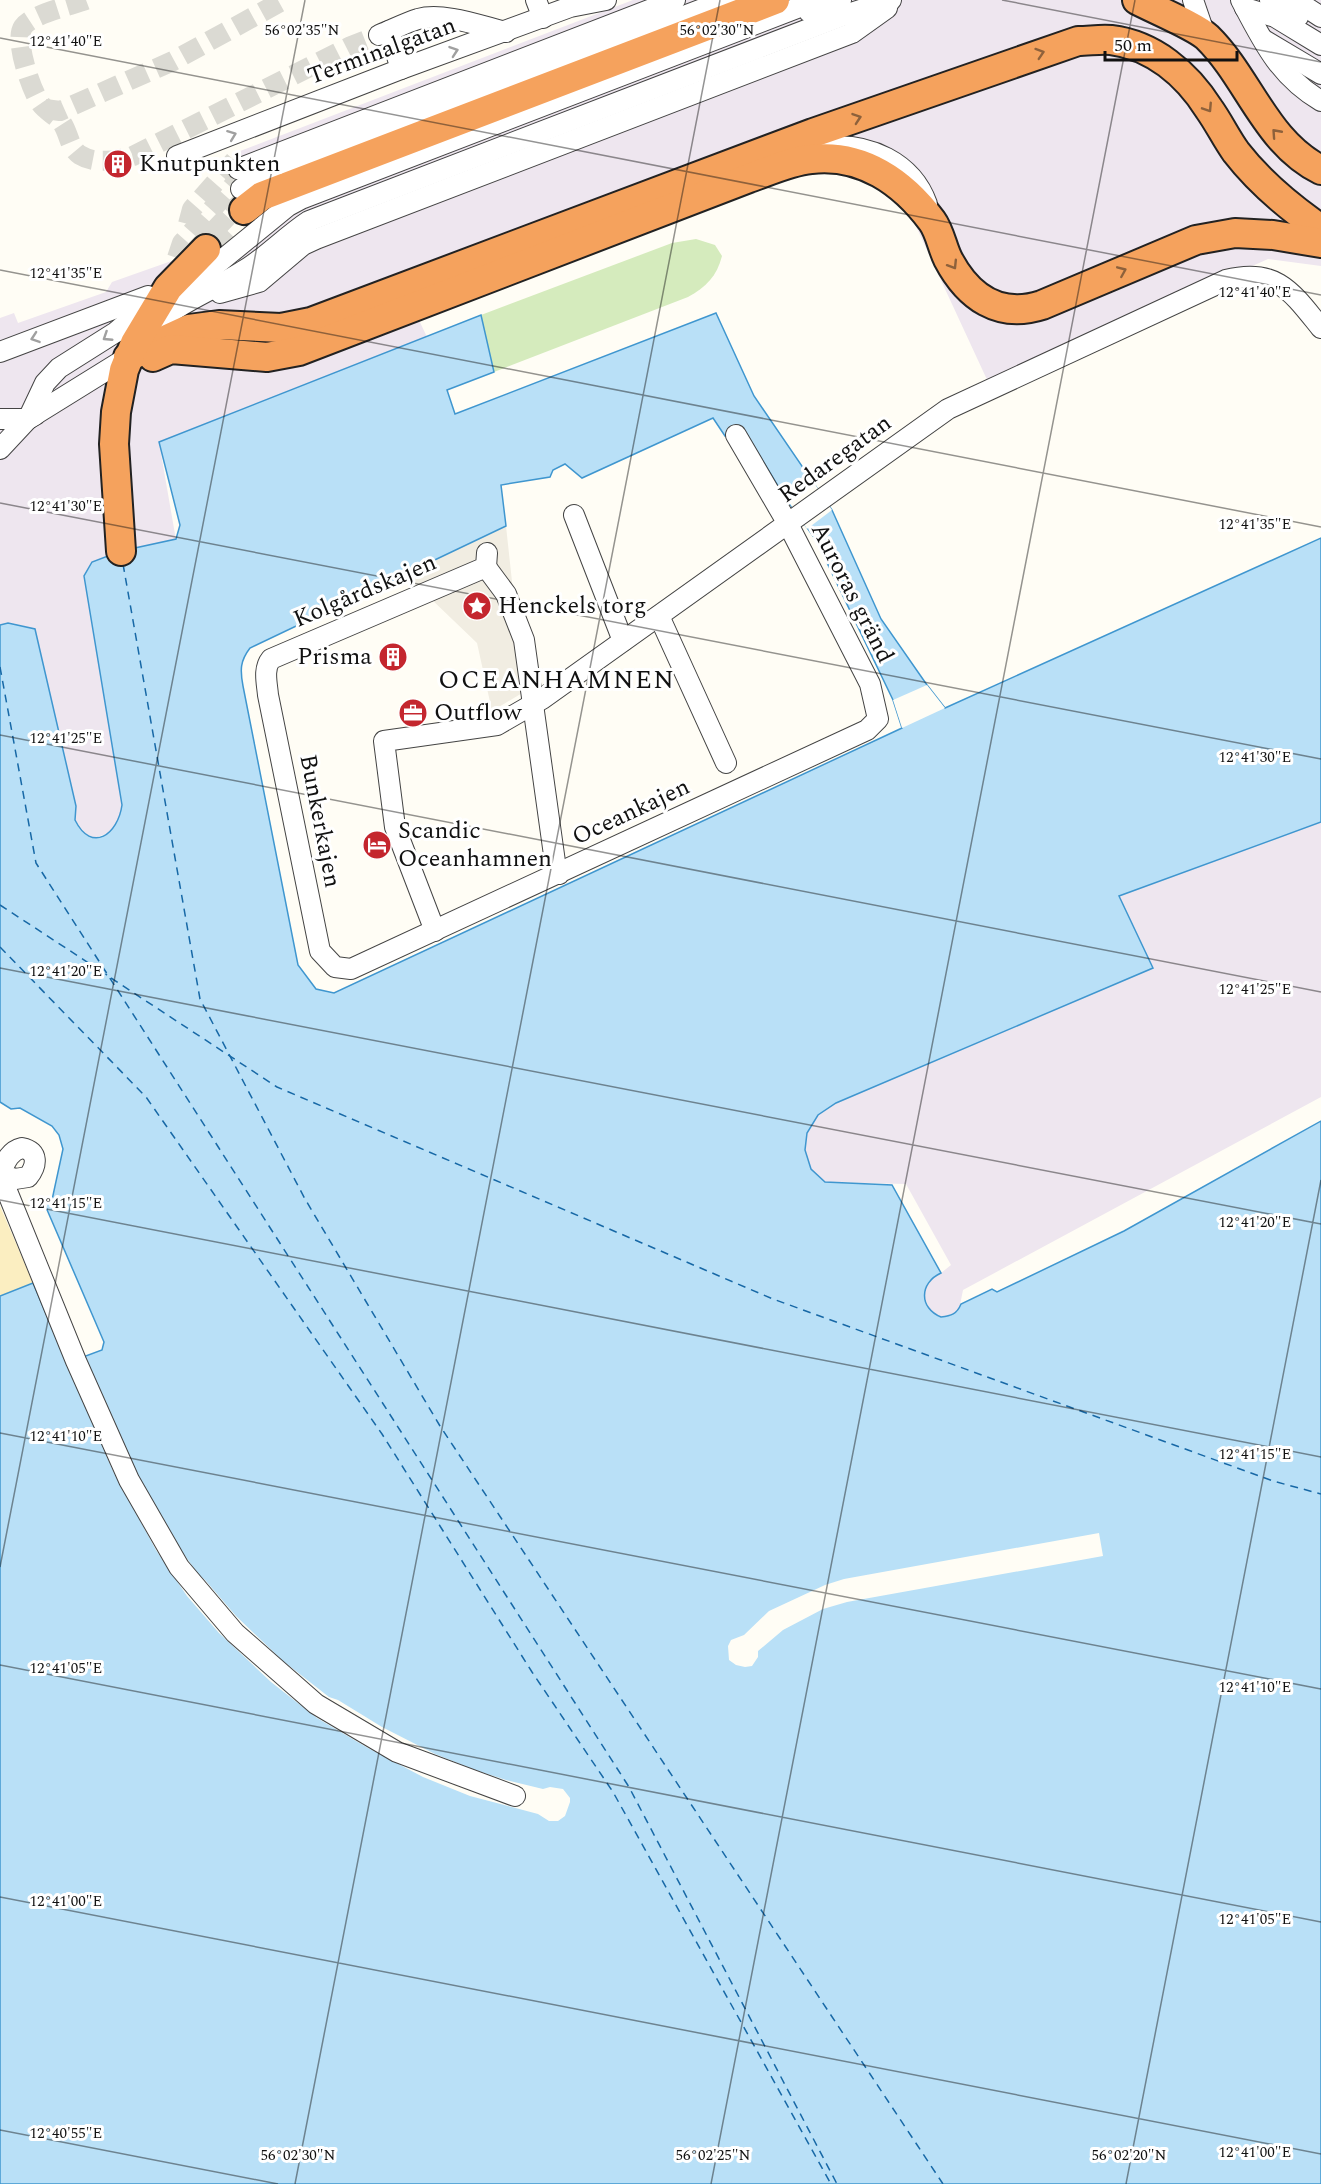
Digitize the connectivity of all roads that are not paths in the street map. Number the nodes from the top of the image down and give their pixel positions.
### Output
1 (606, 0) edge
2 (650, 0) edge
3 (675, 0) edge
4 (701, 0) edge
5 (726, 0) edge
6 (751, 0) edge
7 (775, 0) edge
8 (796, 0) edge
9 (818, 0) edge
10 (841, 0) edge
11 (856, 0) edge
12 (891, 0) edge
13 (898, 0) edge
14 (1137, 0) edge
15 (1193, 0) edge
16 (1270, 0) edge
17 (1294, 0) edge
18 (1316, 0) edge
19 (1321, 3) edge
20 (540, 9) edge
21 (1321, 16) edge
22 (1250, 17) edge
23 (1321, 31) edge
24 (506, 32) junction
25 (1204, 35) junction
26 (1321, 45) edge
27 (1321, 59) edge
28 (400, 62) junction
29 (1281, 69) junction
30 (1321, 74) edge
31 (1321, 89) edge
32 (1321, 101) edge
33 (773, 149) junction
34 (177, 156) dead end
35 (1321, 170) edge
36 (241, 196) junction
37 (1321, 229) edge
38 (1321, 243) edge
39 (190, 254) tunnel mouth
40 (183, 293) junction
41 (1321, 328) edge
42 (179, 345) junction
43 (0, 352) edge
44 (129, 357) junction
45 (0, 419) edge
46 (28, 419) junction
47 (736, 435) dead end
48 (0, 449) edge
49 (574, 515) dead end
50 (793, 521) junction
51 (121, 551) dead end
52 (659, 616) junction
53 (624, 641) junction
54 (267, 680) joint
55 (870, 684) joint
56 (532, 705) junction
57 (726, 763) dead end
58 (557, 868) junction
59 (432, 923) junction
60 (335, 967) joint
61 (0, 1174) edge
62 (515, 1796) dead end

1 - 20 street, Terminalgatan
2 - 36 street
3 - 36 street
4 - 36 street
5 - 36 street
6 - 36 street
7 - 36 highway
8 - 36 street
9 - 40 street
10 - 40 street
11 - 40 street
12 - 40 street
13 - 40 street
14 - 25 highway
15 - 25 street
16 - 23 street
17 - 21 street
18 - 19 street
20 - 24 street, Terminalgatan
22 - 26 street
22 - 27 street
22 - 29 street
22 - 30 street
28 -> 24 street, Terminalgatan
24 - 28 street
35 -> 25 highway
34 -> 28 street, Terminalgatan
29 - 31 street
29 - 32 street
33 -> 37 highway
33 - 42 street
33 - 44 highway
36 - 40 street
42 -> 38 highway
39 - 40 highway
40 -> 43 street
40 - 44 highway
40 - 44 street
40 -> 46 street
41 - 50 street, Redaregatan
42 - 44 highway
44 - 46 street
44 - 51 highway
45 - 46 street
46 - 48 street
47 - 50 street, Auroras gränd
49 - 53 street
50 - 52 street, Redaregatan
50 - 55 street, Auroras gränd
52 - 53 street, Redaregatan
52 - 57 street
53 - 56 street, Redaregatan
54 - 56 street, Kolgårdskajen
54 - 60 street, Bunkerkajen
55 - 58 street, Oceankajen
56 - 58 street
56 - 59 street, Redaregatan
58 - 59 street, Oceankajen
59 - 60 street, Oceankajen
61 - 62 street

